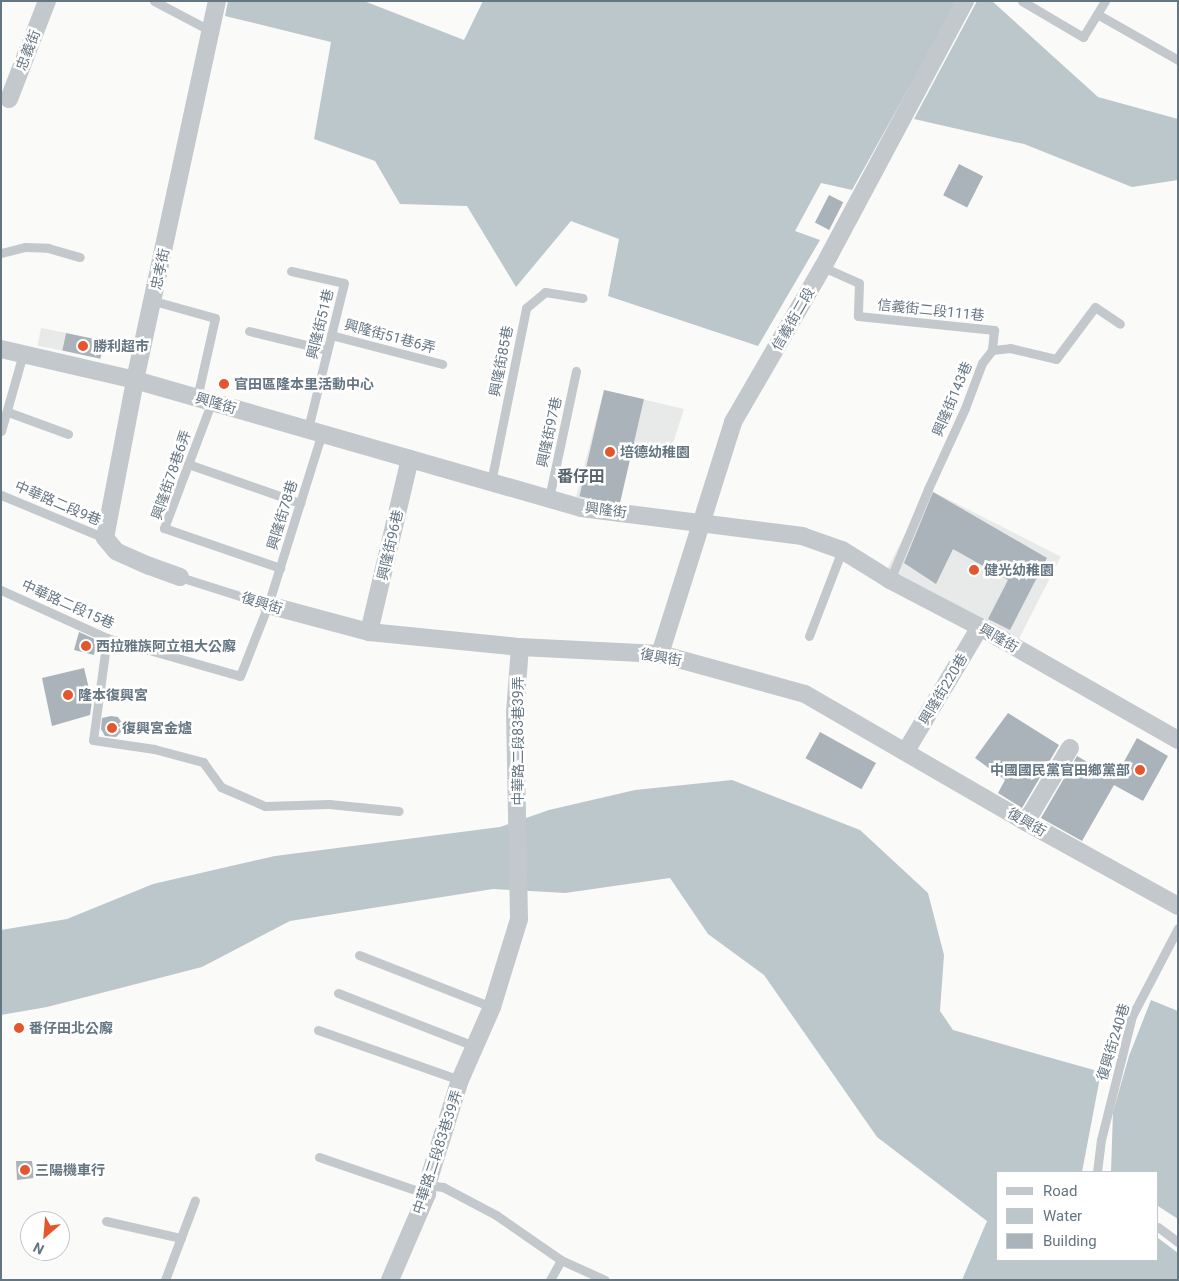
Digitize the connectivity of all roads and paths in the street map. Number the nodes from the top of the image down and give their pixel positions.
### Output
1 (47, 1) edge
2 (154, 1) edge
3 (217, 1) edge
4 (965, 1) edge
5 (1022, 1) edge
6 (1105, 1) edge
7 (1035, 5) edge
8 (1097, 14) junction
9 (211, 31) junction
10 (1178, 60) edge
11 (5, 96) edge
12 (1, 253) edge
13 (80, 257) dead end
14 (823, 267) junction
15 (291, 271) dead end
16 (583, 298) dead end
17 (154, 301) junction
18 (1120, 324) dead end
19 (249, 331) dead end
20 (331, 335) junction
21 (1, 349) edge
22 (327, 350) junction
23 (992, 350) junction
24 (22, 354) junction
25 (442, 364) dead end
26 (576, 371) dead end
27 (135, 380) junction
28 (204, 400) junction
29 (8, 412) junction
30 (1, 431) edge
31 (315, 431) junction
32 (68, 434) dead end
33 (410, 459) junction
34 (188, 464) junction
35 (491, 482) junction
36 (1, 494) edge
37 (548, 498) junction
38 (300, 503) junction
39 (700, 522) junction
40 (104, 538) junction
41 (842, 550) junction
42 (280, 568) junction
43 (180, 577) joint
44 (890, 580) junction
45 (1, 590) edge
46 (268, 605) junction
47 (980, 627) junction
48 (369, 632) junction
49 (808, 636) dead end
50 (106, 638) junction
51 (520, 647) junction
52 (660, 654) junction
53 (240, 676) joint
54 (1178, 740) edge
55 (1070, 748) dead end
56 (906, 751) junction
57 (399, 811) dead end
58 (1026, 822) junction
59 (1178, 906) edge
60 (1178, 928) edge
61 (359, 955) dead end
62 (338, 993) dead end
63 (492, 1007) junction
64 (318, 1030) dead end
65 (474, 1046) junction
66 (460, 1080) junction
67 (319, 1157) dead end
68 (1097, 1171) edge
69 (427, 1189) junction
70 (195, 1200) dead end
71 (106, 1221) dead end
72 (1159, 1228) edge
73 (181, 1238) junction
74 (1178, 1242) edge
75 (561, 1260) junction
76 (166, 1280) edge
77 (390, 1280) edge
78 (550, 1280) edge
79 (605, 1280) edge

1 - 11 street, 忠義街
2 - 9 lane
3 - 9 street, 忠孝街
4 - 14 street, 信義街二段
5 - 7 lane
6 - 8 lane
7 - 8 lane
8 - 10 lane
9 - 17 street, 忠孝街
12 - 13 lane
14 - 23 lane, 信義街二段111巷
14 - 39 street, 信義街二段
15 - 20 lane, 興隆街51巷
16 - 35 lane, 興隆街85巷
17 - 27 street, 忠孝街
17 - 28 lane, 興隆街78巷6弄
18 - 23 lane
19 - 22 lane
20 - 22 lane, 興隆街51巷
20 - 25 lane, 興隆街51巷6弄
21 - 24 street, 興隆街
22 - 31 lane, 興隆街51巷
23 - 44 lane, 興隆街143巷
24 - 27 street, 興隆街
24 - 29 lane
26 - 37 lane, 興隆街97巷
27 - 28 street, 興隆街
27 - 40 street, 忠孝街
28 - 31 street, 興隆街
28 - 34 lane, 興隆街78巷6弄
29 - 30 lane
29 - 32 lane
31 - 33 street, 興隆街
31 - 38 lane, 興隆街78巷
33 - 35 street, 興隆街
33 - 48 street, 興隆街96巷
34 - 38 lane
34 - 42 lane, 興隆街78巷6弄
35 - 37 street, 興隆街
36 - 40 lane, 中華路二段9巷
37 - 39 street, 興隆街
38 - 42 lane, 興隆街78巷
39 - 41 street, 興隆街
39 - 52 street, 信義街二段
40 - 43 street, 復興街
41 - 44 street, 興隆街
41 - 49 lane
42 - 46 lane, 興隆街78巷
43 - 46 lane, 復興街
44 - 47 street, 興隆街
45 - 50 lane, 中華路二段15巷
46 - 48 street, 復興街
46 - 53 lane, 興隆街78巷
47 - 54 street, 興隆街
47 - 56 street, 興隆街220巷
48 - 51 street, 復興街
50 - 53 lane, 中華路二段15巷
50 - 57 lane
51 - 52 street, 復興街
51 - 63 street, 中華路二段83巷39弄
52 - 56 street, 復興街
55 - 58 street
56 - 58 street, 復興街
58 - 59 street, 復興街
60 - 68 lane, 復興街240巷
61 - 63 lane
62 - 65 lane
63 - 65 street, 中華路二段83巷39弄
64 - 66 lane, 中華路二段83巷39弄
65 - 66 street, 中華路二段83巷39弄
66 - 69 street, 中華路二段83巷39弄
67 - 69 lane
69 - 75 lane
69 - 77 street, 中華路二段83巷39弄
70 - 73 lane
71 - 73 lane
72 - 74 lane
73 - 76 lane
75 - 78 lane
75 - 79 lane

